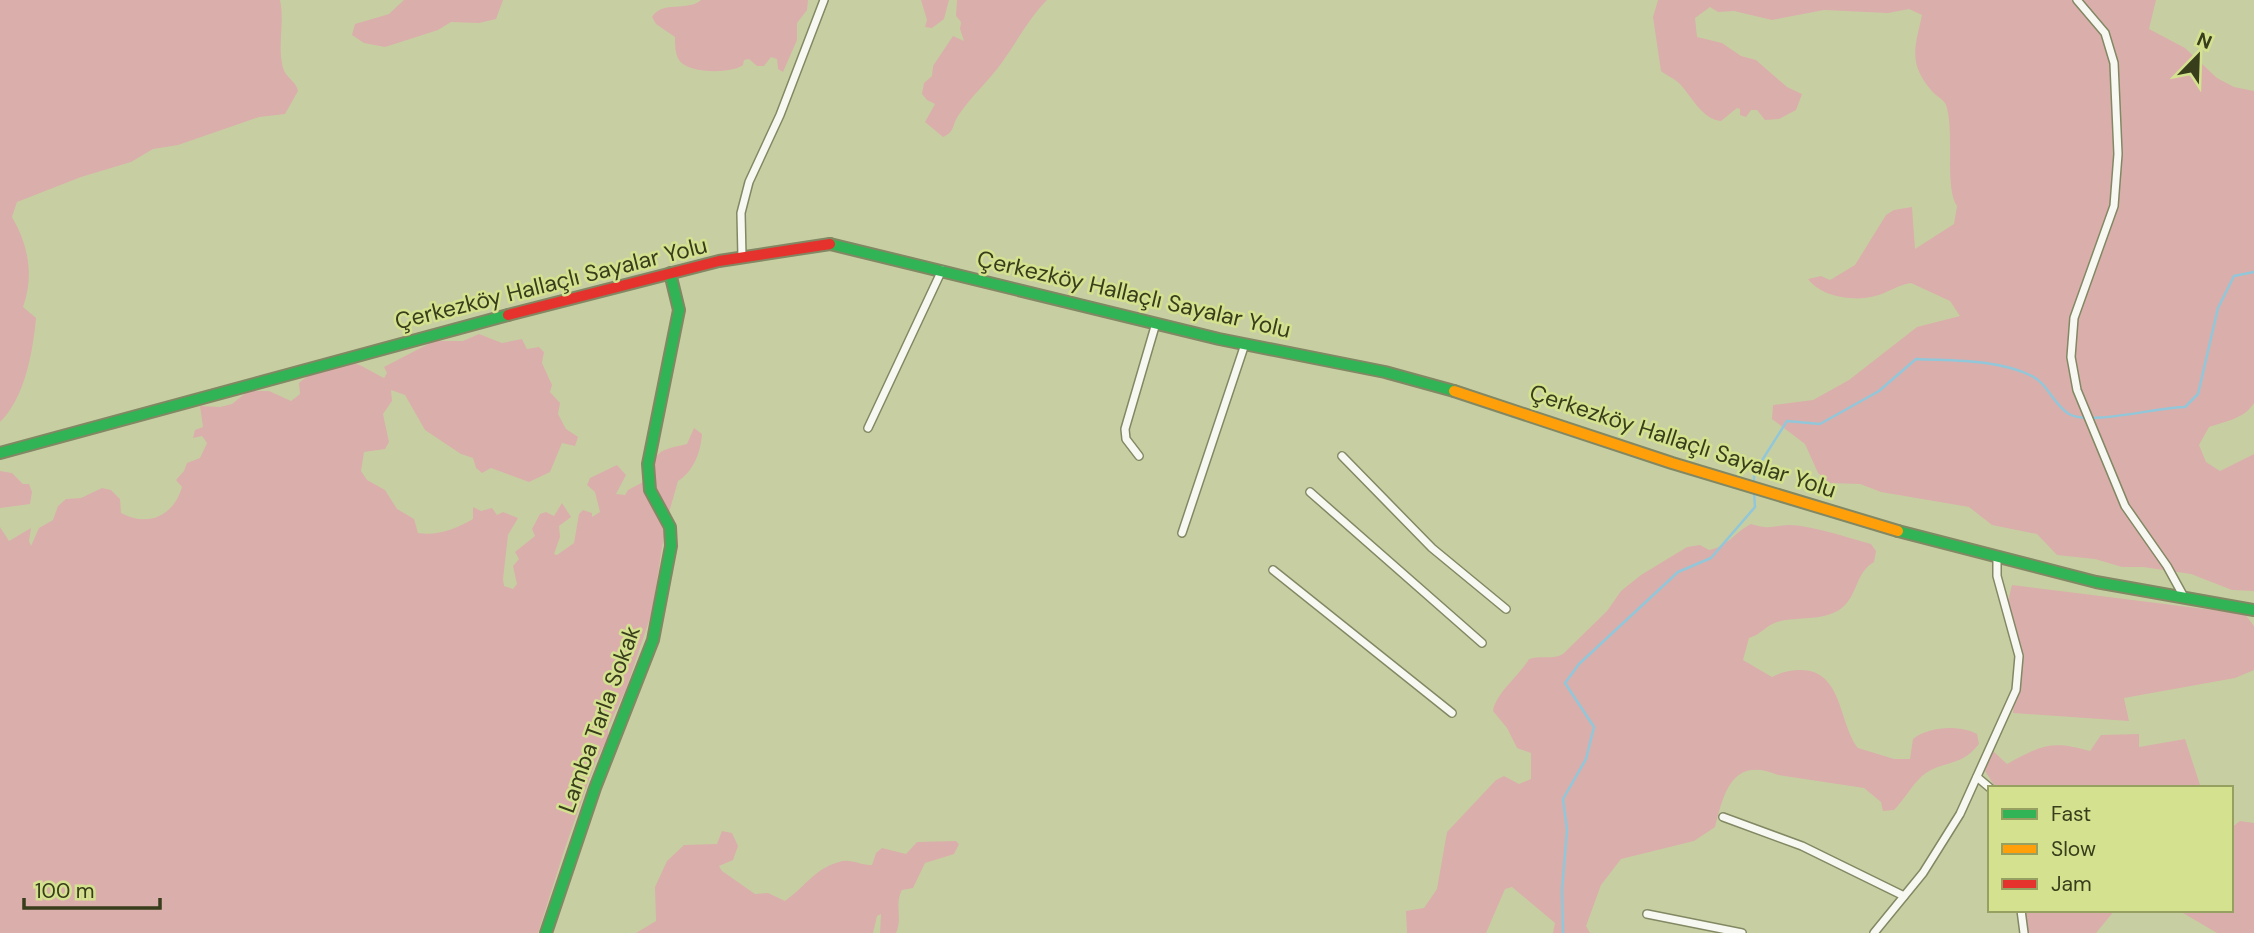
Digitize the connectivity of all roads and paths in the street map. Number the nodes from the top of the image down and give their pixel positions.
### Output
1 (824, 0) edge
2 (2077, 0) edge
3 (742, 257) junction
4 (942, 269) junction
5 (670, 274) junction
6 (1156, 323) junction
7 (1245, 344) junction
8 (868, 428) dead end
9 (0, 453) edge
10 (1139, 456) dead end
11 (1342, 456) dead end
12 (1310, 492) dead end
13 (1182, 533) dead end
14 (1997, 556) junction
15 (1273, 570) dead end
16 (2184, 597) junction
17 (1506, 609) dead end
18 (2254, 610) edge
19 (1482, 643) dead end
20 (1452, 713) dead end
21 (1977, 777) junction
22 (1988, 786) edge
23 (1723, 817) dead end
24 (1904, 896) junction
25 (2021, 912) edge
26 (1647, 914) dead end
27 (546, 933) edge
28 (1742, 933) edge
29 (1874, 933) edge
30 (2024, 933) edge

1 - 3 street
2 - 16 street
3 - 4 main road, Çerkezköy Hallaçlı Sayalar Yolu
3 - 5 main road, Çerkezköy Hallaçlı Sayalar Yolu
4 - 6 main road, Çerkezköy Hallaçlı Sayalar Yolu
4 - 8 street
5 - 9 main road, Çerkezköy Hallaçlı Sayalar Yolu
5 - 27 main road, Lamba Tarla Sokak
6 - 7 main road, Çerkezköy Hallaçlı Sayalar Yolu
6 - 10 street
7 - 13 street
7 - 14 main road, Çerkezköy Hallaçlı Sayalar Yolu
11 - 17 street
12 - 19 street
14 - 16 main road, Çerkezköy Hallaçlı Sayalar Yolu
14 - 21 street
15 - 20 street
16 - 18 main road, Çerkezköy Hallaçlı Sayalar Yolu
21 - 22 street
21 - 24 street
23 - 24 street
24 - 29 street
25 - 30 street
26 - 28 street

